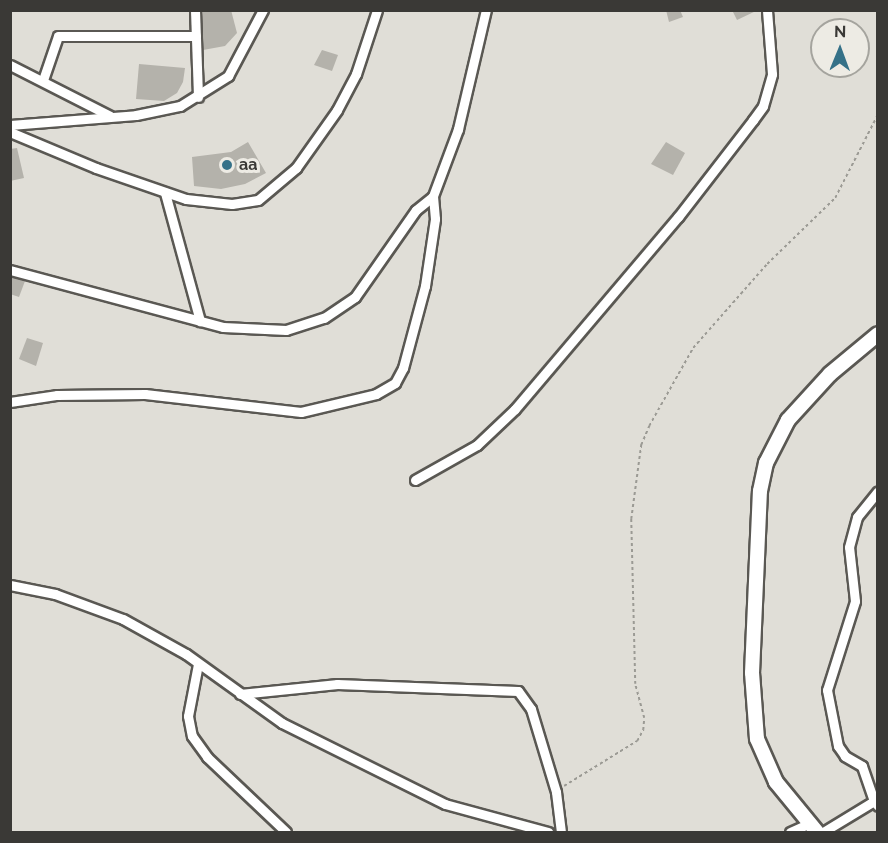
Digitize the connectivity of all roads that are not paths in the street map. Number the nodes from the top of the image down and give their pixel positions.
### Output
1 (195, 10) edge
2 (263, 10) edge
3 (377, 10) edge
4 (486, 10) edge
5 (767, 10) edge
6 (196, 36) junction
7 (10, 65) edge
8 (43, 80) junction
9 (198, 97) junction
10 (110, 117) junction
11 (10, 125) edge
12 (10, 132) edge
13 (165, 193) junction
14 (433, 196) junction
15 (10, 270) edge
16 (200, 321) junction
17 (878, 334) edge
18 (10, 402) edge
19 (415, 480) dead end
20 (878, 491) edge
21 (10, 585) edge
22 (198, 664) junction
23 (239, 694) junction
24 (876, 803) edge
25 (812, 828) edge
26 (286, 832) edge
27 (548, 832) edge
28 (561, 832) edge
29 (790, 832) edge
30 (823, 832) edge

1 - 6 street
2 - 9 street
3 - 13 street
4 - 14 street
5 - 19 street
6 - 8 street
6 - 9 street
7 - 8 street
8 - 10 street
9 - 10 street
10 - 11 street
12 - 13 street
13 - 16 street
14 - 16 street
14 - 18 street
15 - 16 street
17 - 25 main road
20 - 24 street
21 - 22 street
22 - 23 street
22 - 26 street
23 - 27 street
23 - 28 street
24 - 30 street
25 - 29 street

